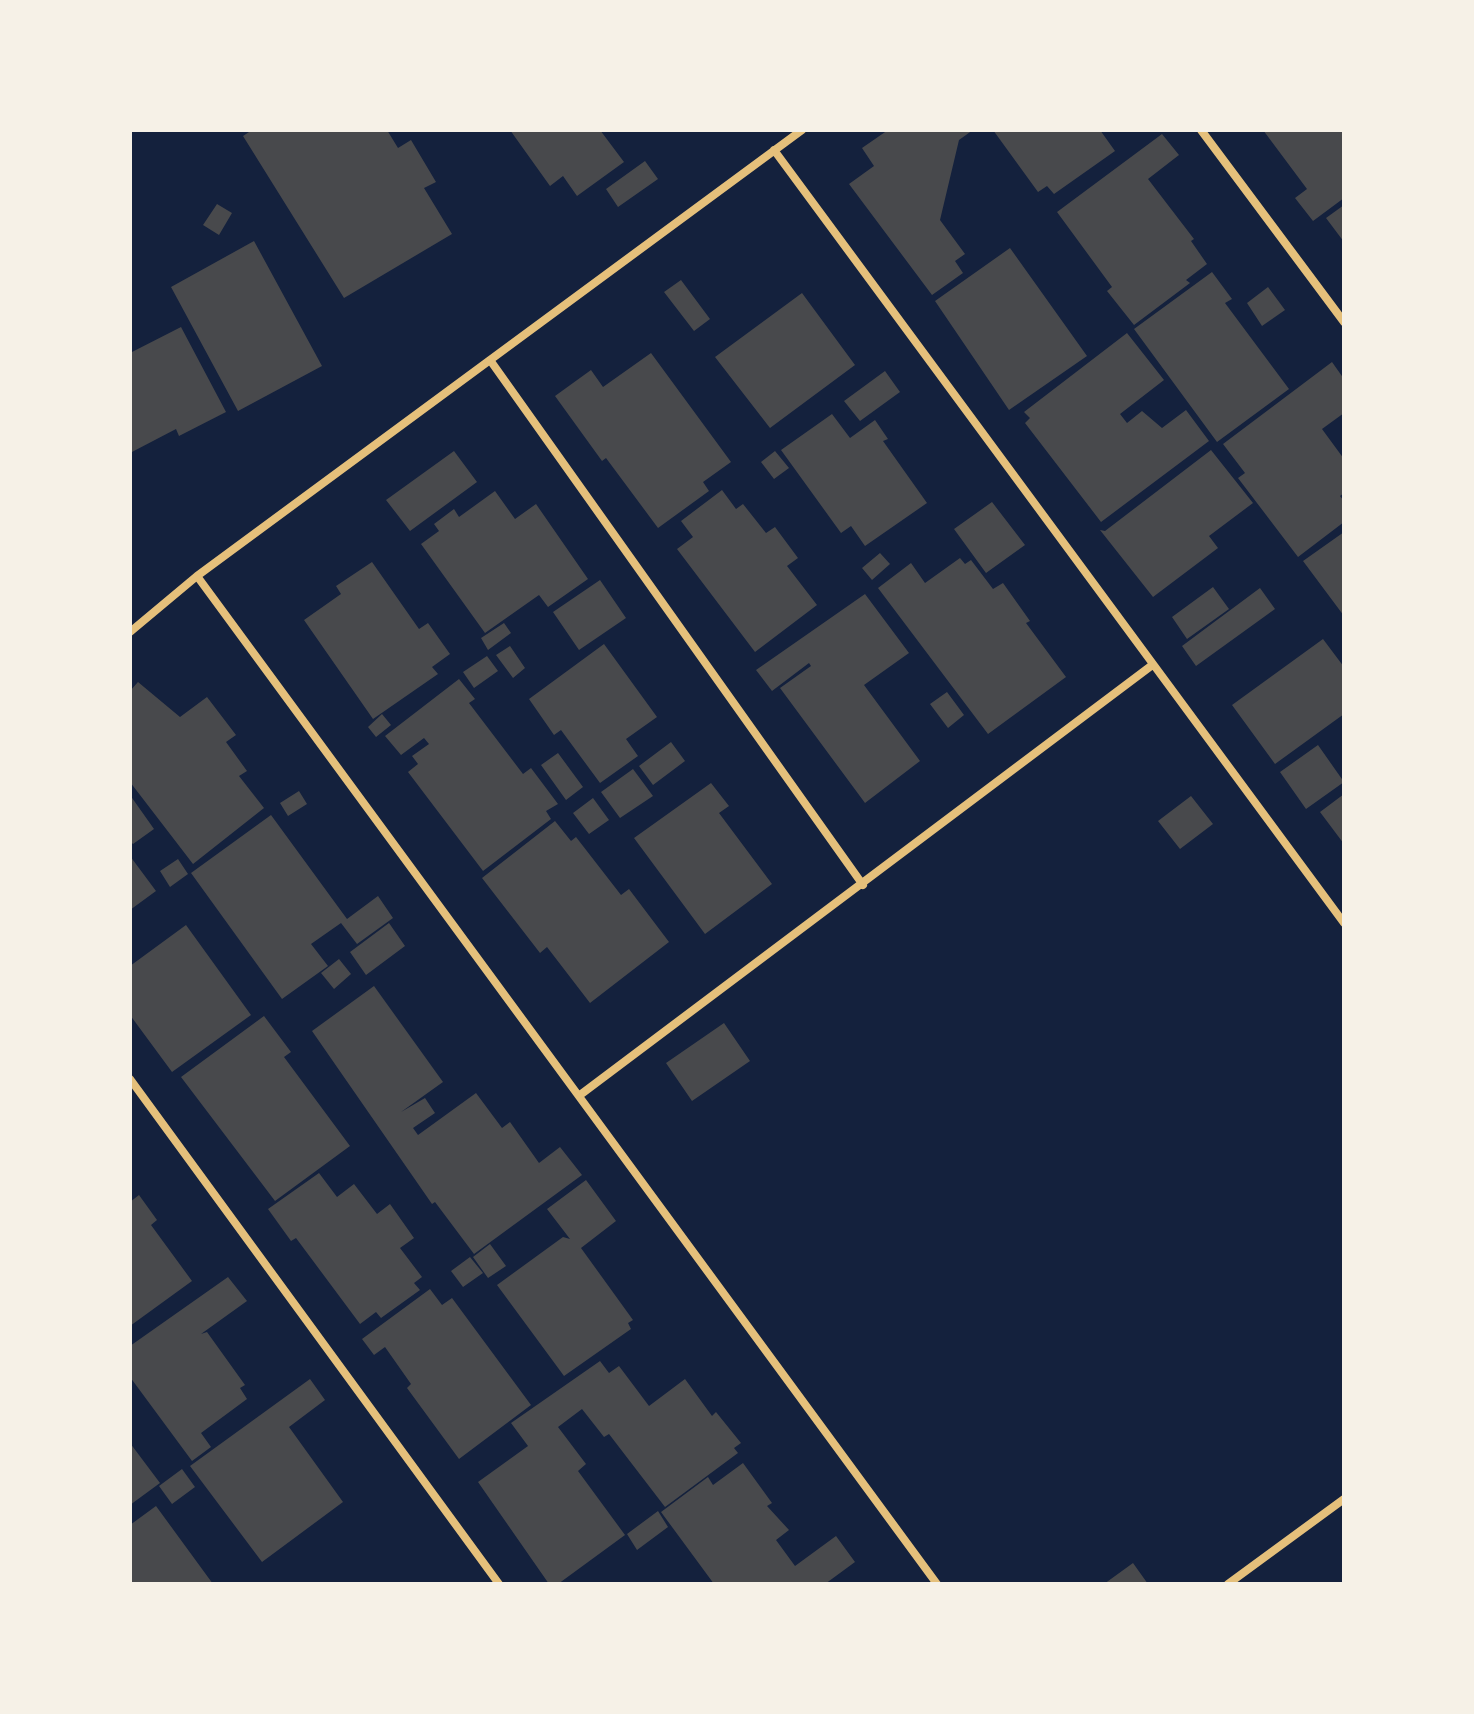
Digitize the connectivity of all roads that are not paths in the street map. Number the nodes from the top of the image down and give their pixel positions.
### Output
1 (802, 130) edge
2 (1201, 130) edge
3 (774, 150) junction
4 (1344, 322) edge
5 (490, 360) junction
6 (197, 576) junction
7 (130, 632) edge
8 (1151, 666) junction
9 (863, 885) junction
10 (1344, 923) edge
11 (130, 1079) edge
12 (580, 1095) junction
13 (1344, 1499) edge
14 (499, 1584) edge
15 (937, 1584) edge
16 (1228, 1584) edge

1 - 3 street
2 - 4 street
3 - 5 street
3 - 8 street
5 - 6 street
5 - 9 street
6 - 7 street
6 - 12 street
8 - 9 street
8 - 10 street
9 - 12 street
11 - 14 street
12 - 15 street
13 - 16 street

